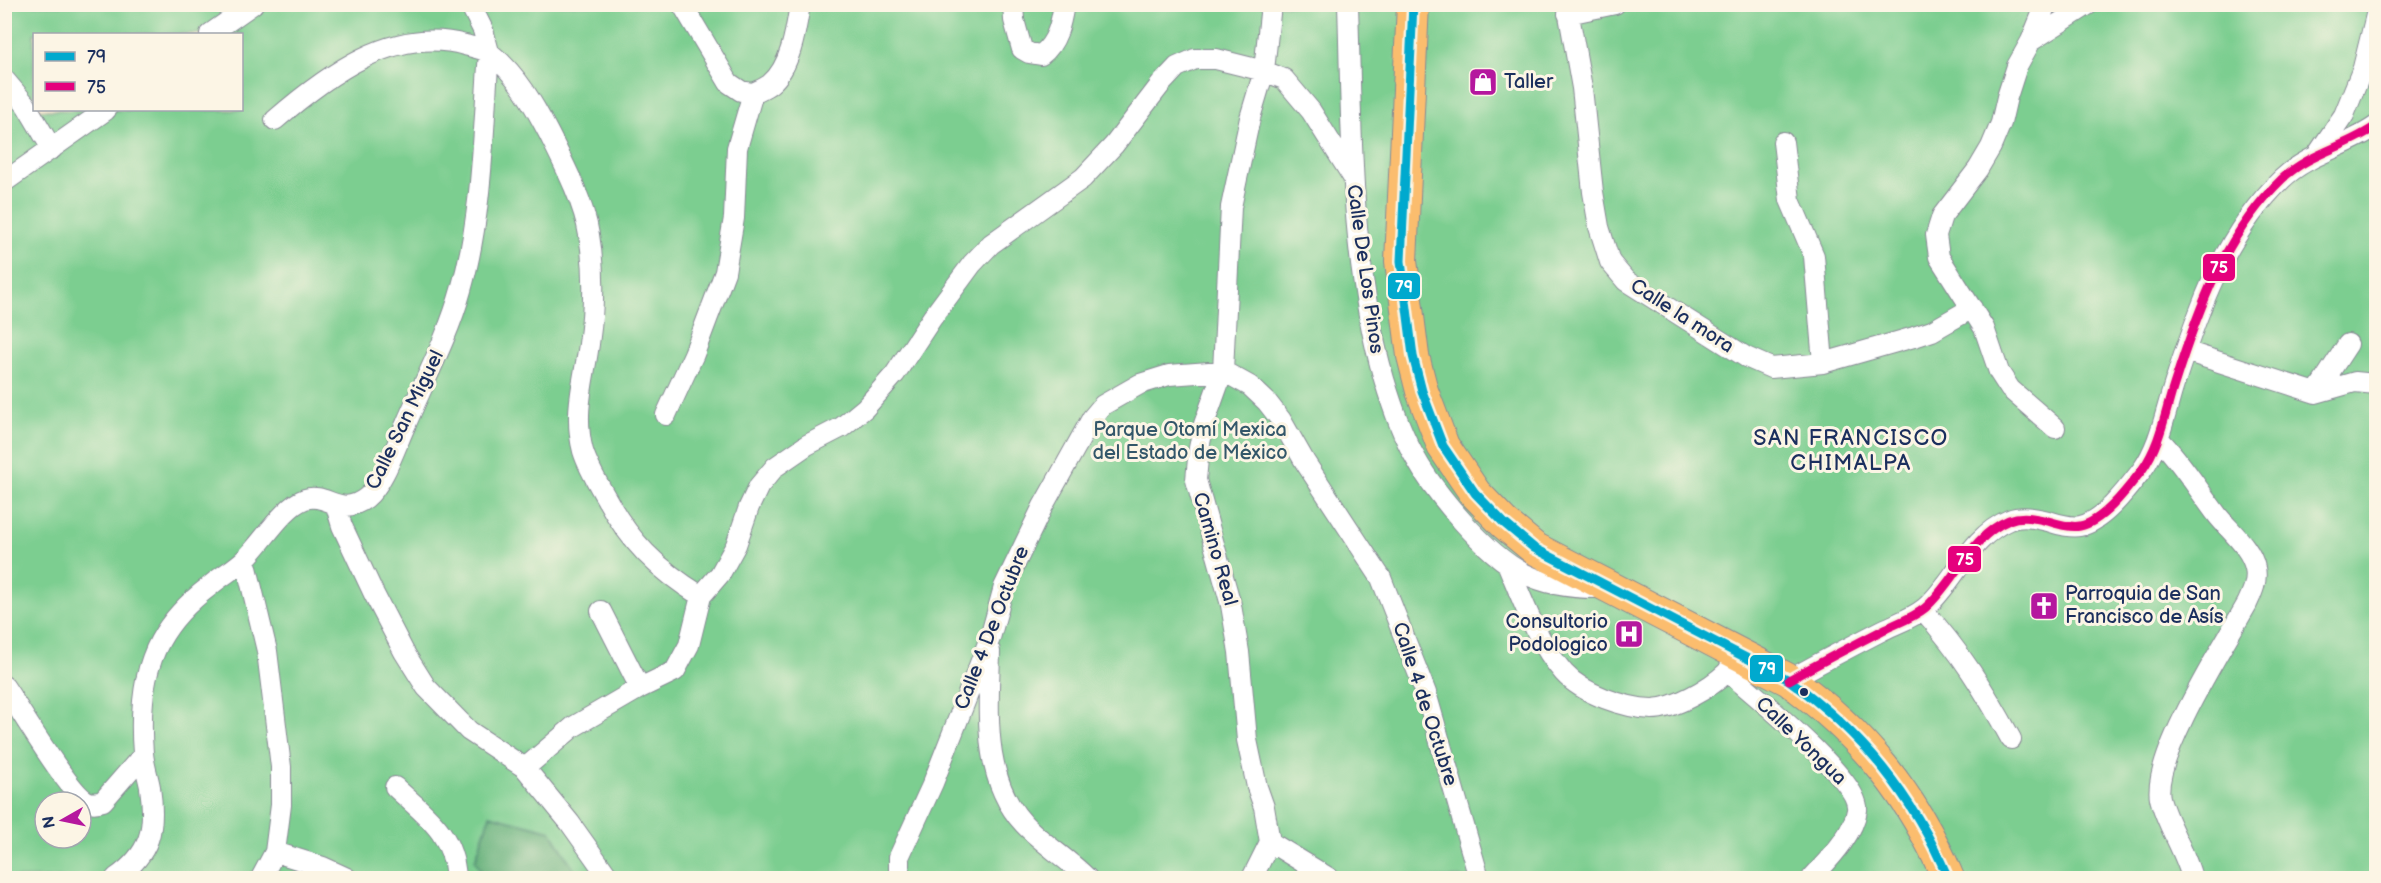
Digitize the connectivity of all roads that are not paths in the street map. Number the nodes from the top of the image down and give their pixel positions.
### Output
1 (470, 4) edge
2 (682, 4) edge
3 (800, 4) edge
4 (1013, 4) edge
5 (1064, 4) edge
6 (1271, 4) edge
7 (1348, 4) edge
8 (1413, 4) edge
9 (1615, 4) edge
10 (2046, 4) edge
11 (2089, 4) edge
12 (243, 7) edge
13 (1568, 9) edge
14 (2376, 15) edge
15 (211, 33) edge
16 (2031, 41) junction
17 (489, 52) junction
18 (1264, 71) junction
19 (4, 79) edge
20 (753, 93) junction
21 (105, 111) edge
22 (275, 120) dead end
23 (2376, 126) edge
24 (1783, 142) dead end
25 (52, 149) junction
26 (2318, 155) junction
27 (1352, 176) junction
28 (4, 182) edge
29 (1972, 308) junction
30 (2348, 344) dead end
31 (2185, 351) junction
32 (1823, 363) junction
33 (1223, 371) junction
34 (2376, 384) edge
35 (2316, 393) junction
36 (666, 415) dead end
37 (2055, 428) dead end
38 (2158, 438) junction
39 (336, 506) junction
40 (245, 559) junction
41 (1507, 563) junction
42 (1609, 588) junction
43 (701, 596) junction
44 (601, 610) dead end
45 (1923, 610) junction
46 (990, 638) junction
47 (1732, 662) junction
48 (1789, 680) junction
49 (4, 686) edge
50 (640, 688) junction
51 (2011, 739) dead end
52 (143, 755) junction
53 (525, 768) junction
54 (395, 787) dead end
55 (1270, 842) junction
56 (275, 852) junction
57 (116, 879) edge
58 (261, 879) edge
59 (347, 879) edge
60 (456, 879) edge
61 (609, 879) edge
62 (899, 879) edge
63 (1087, 879) edge
64 (1252, 879) edge
65 (1329, 879) edge
66 (1479, 879) edge
67 (1812, 879) edge
68 (1948, 879) edge
69 (2192, 879) edge

1 - 17 street, Calle San Miguel
2 - 20 street
3 - 20 street
4 - 5 street
6 - 18 street, Camino Real
7 - 27 street, Calle De Los Pinos
8 - 42 main road
9 - 13 street
10 - 16 street
11 - 16 street
12 - 15 street
13 - 32 street, Calle la mora
14 - 26 street
16 - 29 street
17 - 22 street
17 - 39 street, Calle San Miguel
17 - 43 street
18 - 27 street
18 - 33 street, Camino Real
18 - 43 street
19 - 25 street
20 - 36 street
21 - 25 street
23 - 26 street
24 - 32 street
25 - 28 street
26 - 31 street
27 - 41 street, Calle De Los Pinos
29 - 32 street, Calle la mora
29 - 37 street
30 - 35 street
31 - 35 street
31 - 38 street
33 - 46 street, Calle 4 De Octubre
33 - 55 street, Camino Real
33 - 66 street, Calle 4 de Octubre
34 - 35 street
38 - 45 street
38 - 69 street
39 - 40 street, Calle San Miguel
39 - 53 street
40 - 52 street, Calle San Miguel
40 - 56 street
41 - 42 street, Calle De Los Pinos
41 - 47 street
42 - 47 main road
43 - 50 street
44 - 50 street
45 - 48 street
45 - 51 street
46 - 62 street, Calle 4 De Octubre
46 - 63 street
47 - 48 main road
47 - 67 street, Calle Yongua
48 - 68 main road
49 - 52 street
50 - 53 street
52 - 57 street, Calle San Miguel
53 - 61 street
54 - 60 street
55 - 64 street
55 - 65 street
56 - 58 street
56 - 59 street

